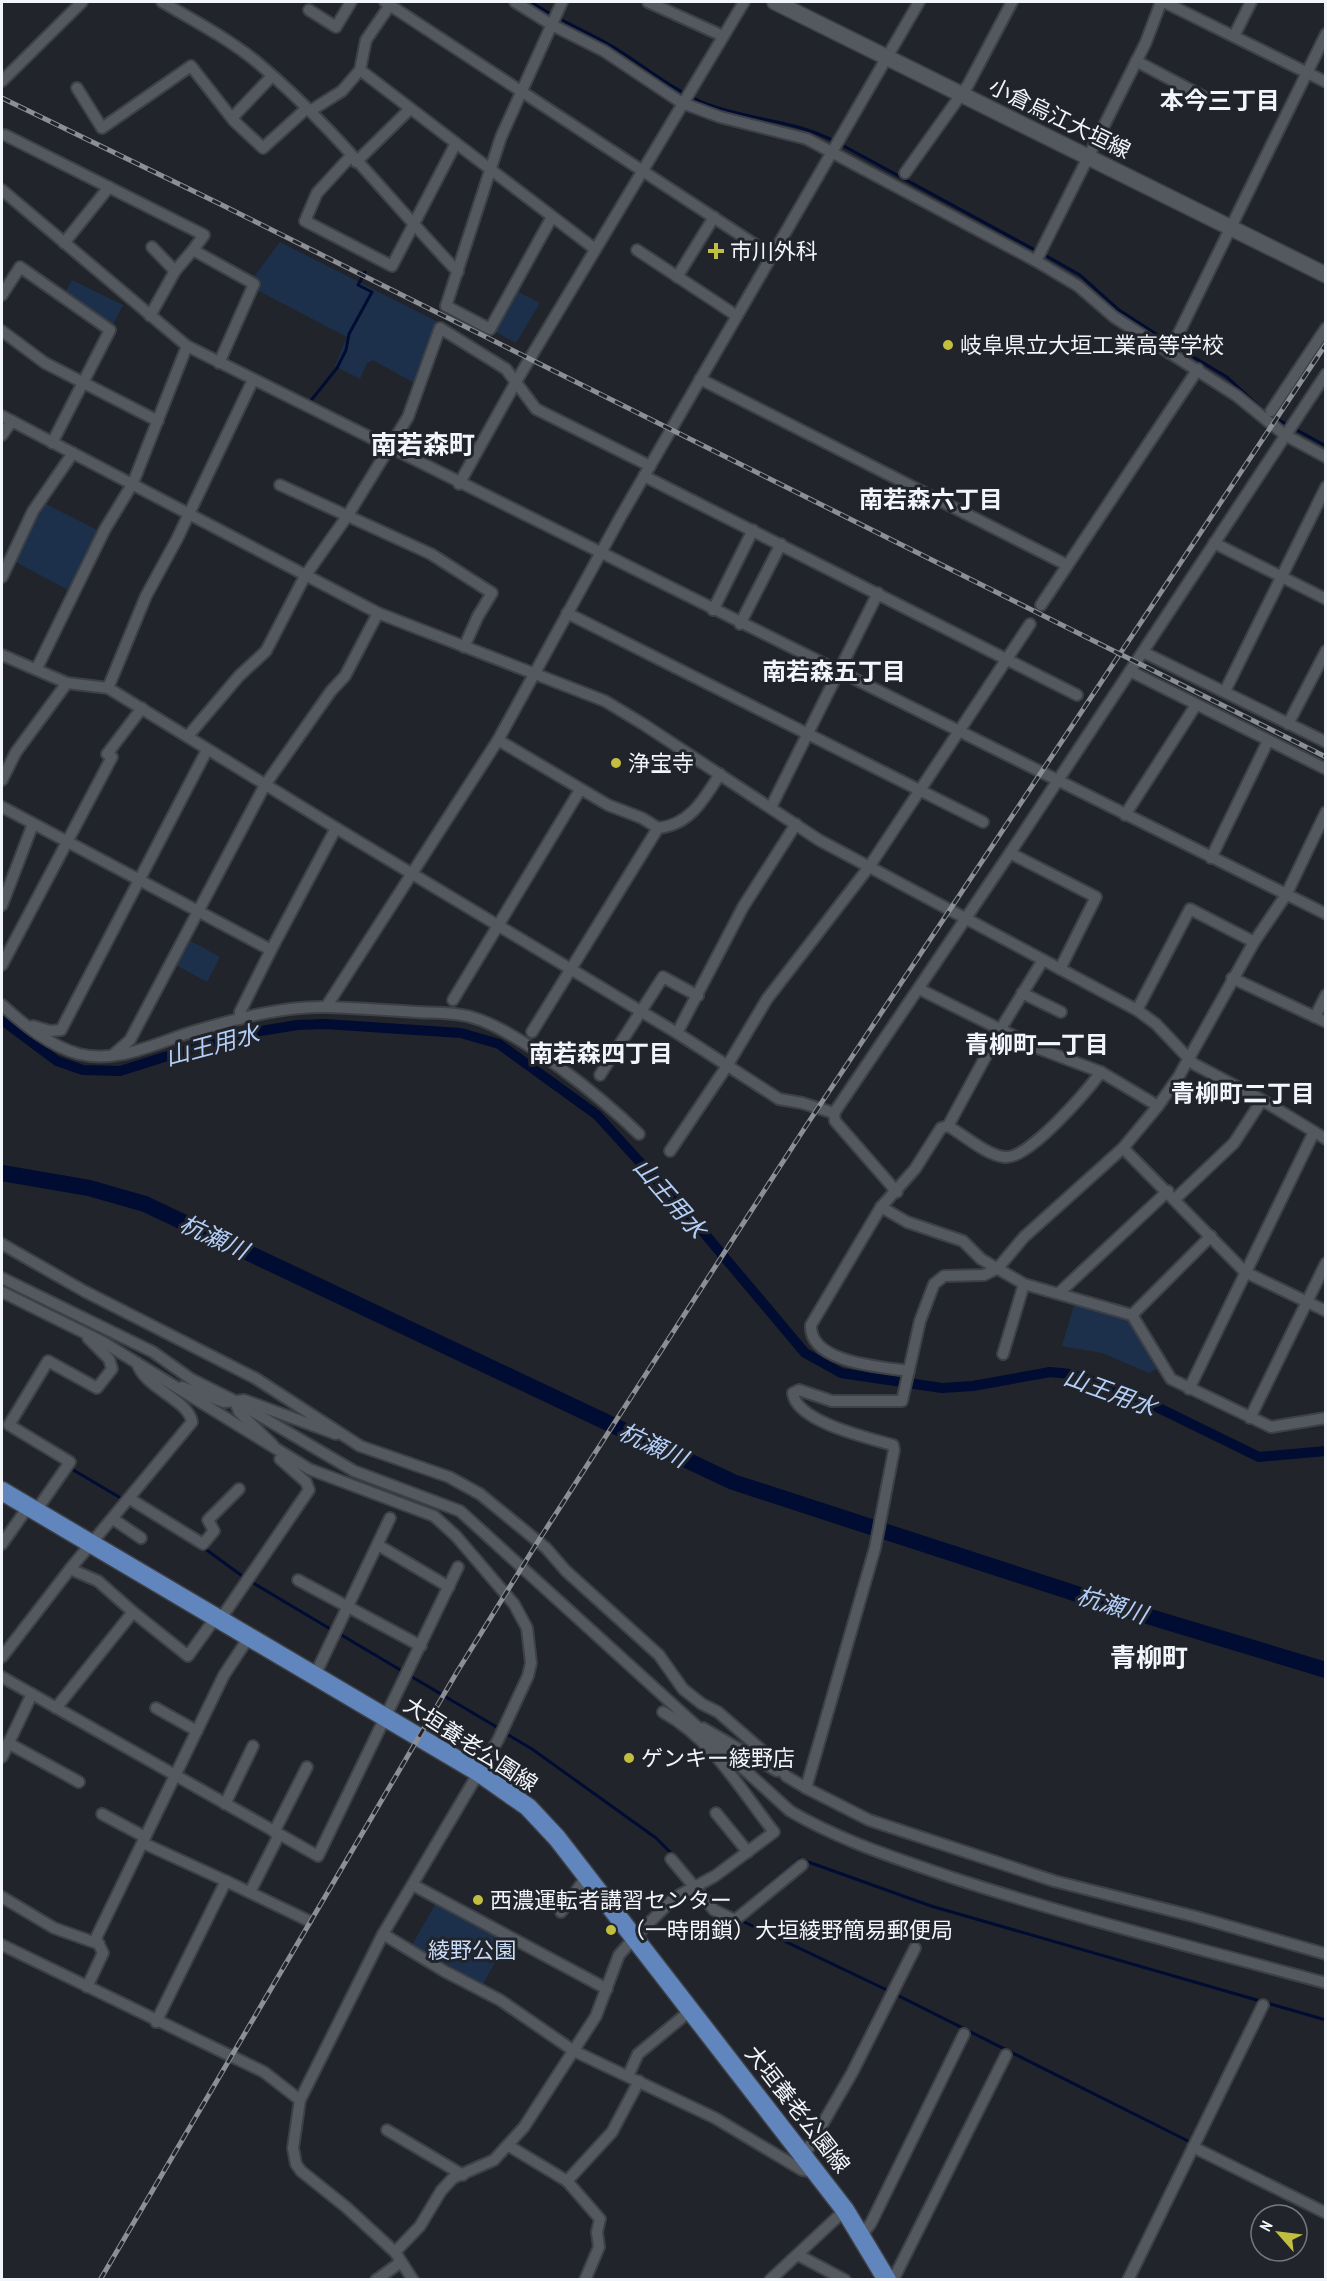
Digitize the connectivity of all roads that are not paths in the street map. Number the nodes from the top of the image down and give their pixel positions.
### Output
1 (82, 2) edge
2 (162, 2) edge
3 (351, 2) edge
4 (515, 2) edge
5 (562, 2) edge
6 (648, 2) edge
7 (744, 2) edge
8 (775, 2) edge
9 (919, 2) edge
10 (1012, 2) edge
11 (1163, 2) edge
12 (1251, 2) edge
13 (387, 3) edge
14 (309, 10) dead end
15 (554, 20) junction
16 (1326, 34) edge
17 (723, 36) junction
18 (1234, 36) junction
19 (887, 57) junction
20 (1136, 61) junction
21 (360, 70) junction
22 (1307, 73) junction
23 (272, 76) junction
24 (2, 81) edge
25 (1326, 82) edge
26 (77, 88) dead end
27 (521, 92) junction
28 (962, 94) junction
29 (1204, 97) dead end
30 (686, 98) junction
31 (410, 109) junction
32 (309, 110) junction
33 (232, 118) junction
34 (5, 135) dead end
35 (456, 143) junction
36 (833, 151) junction
37 (1088, 157) junction
38 (353, 159) junction
39 (491, 170) junction
40 (642, 170) junction
41 (905, 173) dead end
42 (109, 187) junction
43 (2, 190) edge
44 (552, 217) junction
45 (714, 217) junction
46 (413, 225) junction
47 (1230, 228) junction
48 (64, 243) junction
49 (152, 247) dead end
50 (595, 249) junction
51 (193, 250) junction
52 (636, 250) dead end
53 (771, 255) junction
54 (1039, 256) junction
55 (175, 271) junction
56 (458, 272) junction
57 (1326, 275) edge
58 (677, 277) junction
59 (2, 295) edge
60 (150, 316) junction
61 (736, 316) junction
62 (1326, 328) edge
63 (2, 331) edge
64 (187, 346) junction
65 (1172, 346) junction
66 (219, 363) junction
67 (1198, 369) junction
68 (1326, 374) edge
69 (700, 379) junction
70 (253, 380) junction
71 (517, 381) junction
72 (82, 382) junction
73 (1271, 411) dead end
74 (7, 418) edge
75 (158, 421) junction
76 (2, 435) edge
77 (1285, 435) junction
78 (52, 442) junction
79 (389, 449) junction
80 (73, 453) junction
81 (1326, 457) edge
82 (647, 471) junction
83 (133, 483) junction
84 (459, 484) junction
85 (280, 485) dead end
86 (1326, 487) edge
87 (188, 514) junction
88 (348, 515) junction
89 (753, 530) junction
90 (1214, 543) junction
91 (781, 544) junction
92 (600, 554) junction
93 (1067, 565) junction
94 (305, 576) junction
95 (1281, 576) junction
96 (2, 577) edge
97 (878, 593) junction
98 (1326, 599) edge
99 (1041, 605) dead end
100 (713, 610) junction
101 (378, 613) junction
102 (567, 613) junction
103 (740, 624) junction
104 (1030, 624) dead end
105 (464, 647) junction
106 (1326, 651) edge
107 (1143, 652) junction
108 (1006, 658) junction
109 (4, 660) edge
110 (38, 668) junction
111 (1130, 671) junction
112 (839, 673) junction
113 (534, 675) junction
114 (67, 683) junction
115 (108, 688) junction
116 (1225, 691) junction
117 (1077, 695) dead end
118 (1196, 705) junction
119 (142, 708) junction
120 (1288, 724) junction
121 (958, 731) junction
122 (808, 734) junction
123 (188, 736) junction
124 (498, 741) junction
125 (1269, 741) junction
126 (1326, 742) edge
127 (207, 750) junction
128 (1326, 769) edge
129 (720, 774) junction
130 (2, 780) edge
131 (1056, 781) junction
132 (265, 785) junction
133 (580, 790) junction
134 (921, 790) junction
135 (2, 807) edge
136 (771, 807) junction
137 (1326, 812) edge
138 (1125, 815) junction
139 (983, 822) dead end
140 (33, 824) junction
141 (796, 824) junction
142 (336, 828) junction
143 (658, 828) junction
144 (68, 842) junction
145 (1010, 853) junction
146 (1211, 858) junction
147 (869, 867) junction
148 (411, 874) junction
149 (139, 879) junction
150 (1286, 895) junction
151 (2, 905) edge
152 (200, 912) junction
153 (1326, 914) edge
154 (965, 920) junction
155 (497, 926) junction
156 (1254, 942) junction
157 (271, 950) junction
158 (1043, 960) junction
159 (2, 965) edge
160 (1060, 969) junction
161 (569, 970) junction
162 (1232, 978) junction
163 (919, 989) junction
164 (1022, 993) junction
165 (1326, 995) edge
166 (698, 996) junction
167 (453, 1000) dead end
168 (2, 1005) edge
169 (326, 1006) junction
170 (1137, 1010) junction
171 (639, 1012) junction
172 (1061, 1012) dead end
173 (1315, 1017) junction
174 (240, 1019) junction
175 (18, 1020) junction
176 (1326, 1022) edge
177 (1000, 1030) junction
178 (532, 1032) dead end
179 (677, 1033) junction
180 (112, 1056) junction
181 (1189, 1058) junction
182 (727, 1066) junction
183 (1101, 1072) junction
184 (600, 1075) dead end
185 (1262, 1100) junction
186 (1158, 1106) junction
187 (834, 1113) junction
188 (948, 1126) junction
189 (1321, 1133) edge
190 (639, 1134) dead end
191 (1123, 1148) junction
192 (670, 1151) dead end
193 (897, 1192) junction
194 (1171, 1195) junction
195 (881, 1207) junction
196 (1211, 1236) junction
197 (2, 1244) edge
198 (1326, 1263) edge
199 (998, 1268) junction
200 (1245, 1272) junction
201 (2, 1278) edge
202 (1024, 1284) junction
203 (2, 1292) edge
204 (1059, 1293) junction
205 (1307, 1302) junction
206 (1326, 1311) edge
207 (1132, 1315) junction
208 (86, 1334) junction
209 (1003, 1354) dead end
210 (137, 1363) junction
211 (908, 1373) junction
212 (176, 1388) junction
213 (1189, 1389) junction
214 (235, 1401) junction
215 (1250, 1418) junction
216 (1326, 1418) edge
217 (353, 1441) junction
218 (277, 1451) junction
219 (239, 1489) dead end
220 (2, 1491) edge
221 (130, 1499) junction
222 (32, 1509) junction
223 (390, 1518) dead end
224 (113, 1519) junction
225 (141, 1538) dead end
226 (2, 1544) edge
227 (92, 1544) junction
228 (378, 1545) junction
229 (458, 1567) dead end
230 (70, 1569) junction
231 (298, 1580) dead end
232 (449, 1587) junction
233 (348, 1606) junction
234 (133, 1612) junction
235 (218, 1618) junction
236 (249, 1637) junction
237 (421, 1646) junction
238 (2, 1657) edge
239 (315, 1675) junction
240 (2, 1677) edge
241 (32, 1694) junction
242 (56, 1708) junction
243 (156, 1708) dead end
244 (663, 1712) dead end
245 (386, 1718) junction
246 (694, 1728) junction
247 (197, 1731) junction
248 (8, 1743) junction
249 (253, 1746) dead end
250 (2, 1757) edge
251 (307, 1767) dead end
252 (478, 1772) junction
253 (176, 1776) junction
254 (786, 1776) junction
255 (79, 1782) dead end
256 (806, 1788) junction
257 (225, 1804) junction
258 (716, 1813) dead end
259 (102, 1814) dead end
260 (277, 1833) junction
261 (144, 1840) junction
262 (747, 1852) junction
263 (671, 1859) dead end
264 (802, 1865) dead end
265 (587, 1876) junction
266 (226, 1881) junction
267 (413, 1885) junction
268 (695, 1888) junction
269 (250, 1892) junction
270 (2, 1897) edge
271 (561, 1912) dead end
272 (307, 1920) dead end
273 (383, 1934) junction
274 (635, 1937) junction
275 (99, 1944) junction
276 (2, 1945) edge
277 (915, 1948) dead end
278 (1326, 1954) edge
279 (1326, 1983) edge
280 (87, 1987) junction
281 (607, 1989) junction
282 (1263, 2005) dead end
283 (691, 2010) junction
284 (156, 2022) junction
285 (964, 2034) dead end
286 (574, 2051) junction
287 (1006, 2055) dead end
288 (628, 2076) junction
289 (639, 2081) junction
290 (300, 2100) junction
291 (387, 2130) dead end
292 (509, 2146) junction
293 (1193, 2147) junction
294 (804, 2156) junction
295 (817, 2173) junction
296 (463, 2175) junction
297 (567, 2181) junction
298 (845, 2210) junction
299 (1326, 2213) edge
300 (862, 2235) junction
301 (798, 2255) junction
302 (398, 2257) junction
303 (376, 2280) edge
304 (413, 2280) edge
305 (585, 2280) edge
306 (770, 2280) edge
307 (845, 2280) edge
308 (887, 2280) edge
309 (893, 2280) edge
310 (1128, 2280) edge

1 - 24 street
2 - 23 street
3 - 14 street
4 - 15 street
5 - 15 street
6 - 17 street
7 - 17 street
8 - 19 main road, 小倉烏江大垣線
9 - 19 street
10 - 28 street
11 - 18 street
11 - 20 street
12 - 18 street
13 - 21 street
13 - 27 street
15 - 27 street
15 - 30 street
16 - 22 street
17 - 30 street
18 - 22 street
19 - 28 main road, 小倉烏江大垣線
19 - 36 street
20 - 29 street
20 - 37 street
21 - 31 street
21 - 32 street
22 - 25 street
22 - 47 street
23 - 32 street
23 - 33 street
26 - 33 street
27 - 39 street
27 - 40 street
28 - 37 main road, 小倉烏江大垣線
28 - 41 street
30 - 36 street
30 - 40 street
31 - 35 street
31 - 38 street
32 - 33 street
32 - 38 street
34 - 42 street
35 - 39 street
35 - 46 street
36 - 53 street
36 - 54 street
37 - 47 main road, 小倉烏江大垣線
37 - 54 street
38 - 46 street
38 - 46 street
39 - 44 street
39 - 56 street
40 - 45 street
40 - 50 street
42 - 48 street
42 - 51 street
43 - 48 street
44 - 50 street
44 - 56 street
45 - 53 street
45 - 58 street
46 - 56 street
47 - 57 main road, 小倉烏江大垣線
47 - 65 street
48 - 60 street
49 - 55 street
50 - 71 street
51 - 55 street
51 - 66 street
52 - 58 street
53 - 61 street
54 - 65 street
55 - 60 street
58 - 61 street
59 - 72 street
60 - 64 street
61 - 69 street
62 - 73 street
63 - 72 street
64 - 66 street
64 - 75 street
65 - 67 street
66 - 70 street
67 - 77 street
67 - 93 street
68 - 77 street
69 - 82 street
69 - 93 street
70 - 79 street
70 - 87 street
71 - 79 street
71 - 82 street
71 - 84 street
72 - 75 street
72 - 78 street
74 - 76 street
74 - 78 street
75 - 83 street
77 - 81 street
77 - 90 street
78 - 80 street
79 - 84 street
79 - 88 street
80 - 83 street
80 - 96 street
82 - 89 street
82 - 92 street
83 - 87 street
83 - 110 street
84 - 92 street
85 - 88 street
86 - 95 street
87 - 94 street
87 - 115 street
88 - 94 street
88 - 105 street
89 - 91 street
89 - 100 street
90 - 95 street
90 - 107 street
91 - 97 street
91 - 103 street
92 - 100 street
92 - 102 street
93 - 99 street
94 - 101 street
94 - 123 street
95 - 98 street
95 - 116 street
97 - 108 street
97 - 112 street
100 - 103 street
101 - 105 street
101 - 132 street
102 - 113 street
102 - 122 street
103 - 112 street
104 - 108 street
105 - 113 street
106 - 120 street
107 - 111 street
107 - 116 street
108 - 117 street
108 - 121 street
109 - 110 street
110 - 114 street
111 - 118 street
111 - 131 street
112 - 121 street
112 - 122 street
113 - 124 street
113 - 129 street
114 - 115 street
114 - 130 street
115 - 119 street
116 - 120 street
118 - 125 street
118 - 138 street
119 - 123 street
119 - 144 street
120 - 126 street
121 - 131 street
121 - 134 street
122 - 134 street
122 - 136 street
123 - 127 street
124 - 133 street
124 - 148 street
125 - 128 street
125 - 146 street
127 - 132 street
127 - 149 street
129 - 136 street
129 - 143 street
131 - 138 street
131 - 145 street
132 - 142 street
132 - 152 street
133 - 143 street
133 - 155 street
134 - 139 street
134 - 147 street
135 - 140 street
136 - 141 street
137 - 150 street
138 - 146 street
140 - 144 street
140 - 151 street
141 - 147 street
141 - 166 street
142 - 148 street
142 - 157 street
143 - 161 street
144 - 149 street
144 - 159 street
145 - 154 street
145 - 160 street
146 - 150 street
147 - 154 street
147 - 182 street
148 - 155 street
148 - 169 street
149 - 152 street
149 - 175 street
150 - 153 street
150 - 156 street
152 - 157 street
152 - 180 street
154 - 158 street
154 - 163 street
155 - 161 street
155 - 167 street
156 - 162 street
156 - 170 street
157 - 174 street
158 - 160 street
158 - 164 street
160 - 170 street
161 - 171 street
161 - 178 street
162 - 173 street
162 - 181 street
163 - 177 street
163 - 187 street
164 - 172 street
164 - 177 street
165 - 173 street
166 - 171 street
166 - 179 street
168 - 175 street
169 - 174 street
169 - 190 street
170 - 181 street
171 - 179 street
171 - 184 street
173 - 176 street
174 - 180 street
175 - 180 street
177 - 183 street
177 - 188 street
179 - 182 street
181 - 185 street
181 - 186 street
182 - 187 street
182 - 192 street
183 - 186 street
183 - 188 street
185 - 189 street
185 - 194 street
186 - 191 street
187 - 193 street
188 - 193 street
189 - 200 street
191 - 194 street
191 - 199 street
193 - 195 street
194 - 196 street
194 - 204 street
195 - 199 street
195 - 211 street
196 - 200 street
196 - 207 street
197 - 217 street
198 - 205 street
199 - 202 street
199 - 211 street
200 - 205 street
200 - 213 street
201 - 214 street
202 - 204 street
202 - 209 street
203 - 208 street
204 - 207 street
205 - 206 street
205 - 215 street
207 - 213 street
208 - 210 street
208 - 222 street
210 - 212 street
210 - 221 street
211 - 256 street
212 - 214 street
212 - 218 street
213 - 215 street
214 - 217 street
214 - 218 street
214 - 246 street
215 - 216 street
217 - 254 street
218 - 235 street
218 - 252 street
219 - 221 street
220 - 222 main road, 大垣養老公園線
221 - 224 street
222 - 226 street
222 - 227 main road, 大垣養老公園線
223 - 228 street
224 - 225 street
224 - 227 street
227 - 230 street
227 - 235 main road, 大垣養老公園線
228 - 232 street
228 - 233 street
229 - 232 street
230 - 234 street
230 - 238 street
231 - 233 street
232 - 237 street
233 - 237 street
233 - 239 street
234 - 235 street
234 - 242 street
235 - 236 main road, 大垣養老公園線
236 - 239 main road, 大垣養老公園線
236 - 247 street
237 - 245 street
239 - 245 main road, 大垣養老公園線
240 - 241 street
241 - 242 street
241 - 248 street
242 - 253 street
243 - 247 street
244 - 246 street
245 - 252 main road, 大垣養老公園線
245 - 260 street
246 - 254 street
246 - 262 street
246 - 279 street
247 - 253 street
248 - 250 street
248 - 255 street
249 - 257 street
251 - 260 street
252 - 265 main road, 大垣養老公園線
252 - 267 street
253 - 257 street
253 - 261 street
254 - 256 street
256 - 278 street
257 - 260 street
258 - 262 street
259 - 261 street
260 - 269 street
261 - 266 street
261 - 275 street
262 - 268 street
263 - 268 street
264 - 268 street
265 - 271 street
265 - 274 main road, 大垣養老公園線
266 - 269 street
266 - 284 street
267 - 273 street
267 - 281 street
268 - 274 street
269 - 272 street
270 - 275 street
273 - 286 street
273 - 290 street
274 - 281 street
274 - 283 main road, 大垣養老公園線
275 - 280 street
276 - 280 street
277 - 294 street
280 - 284 street
281 - 286 street
282 - 293 street
283 - 288 street
283 - 294 main road, 大垣養老公園線
284 - 290 street
285 - 300 street
286 - 288 street
286 - 292 street
287 - 309 street
288 - 289 street
289 - 295 street
289 - 297 street
290 - 302 street
291 - 296 street
292 - 296 street
292 - 297 street
293 - 299 street
293 - 310 street
294 - 295 main road, 大垣養老公園線
295 - 298 main road, 大垣養老公園線
296 - 302 street
297 - 305 street
298 - 300 main road, 大垣養老公園線
298 - 301 street
300 - 308 main road, 大垣養老公園線
301 - 306 street
301 - 307 street
302 - 303 street
302 - 304 street

